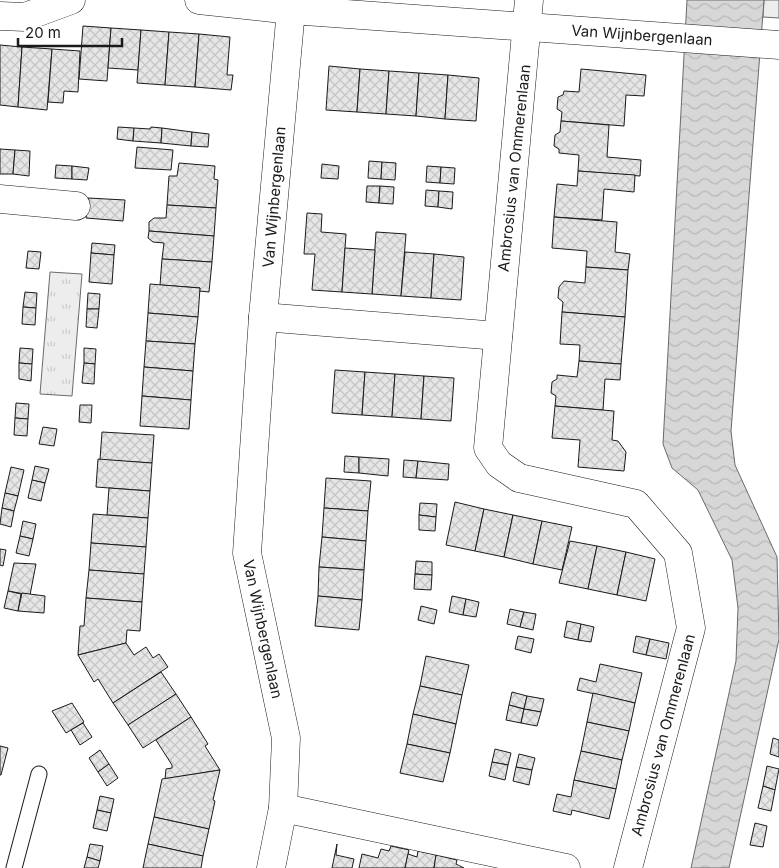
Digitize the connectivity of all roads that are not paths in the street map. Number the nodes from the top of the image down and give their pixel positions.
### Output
1 (70, 0) edge
2 (195, 0) edge
3 (529, 0) edge
4 (291, 10) junction
5 (0, 16) edge
6 (527, 27) junction
7 (775, 45) edge
8 (0, 199) edge
9 (76, 206) dead end
10 (264, 317) junction
11 (498, 336) junction
12 (39, 774) dead end
13 (283, 808) junction
14 (14, 868) edge
15 (272, 868) edge
16 (566, 868) edge
17 (628, 868) edge

1 - 5 street
2 - 4 street
3 - 6 street, Ambrosius van Ommerenlaan
4 - 6 street, Van Wijnbergenlaan
4 - 10 street, Van Wijnbergenlaan
6 - 7 street, Van Wijnbergenlaan
6 - 11 street, Ambrosius van Ommerenlaan
8 - 9 street
10 - 11 street
10 - 13 street, Van Wijnbergenlaan
11 - 17 street, Ambrosius van Ommerenlaan
12 - 14 lane
13 - 15 street, Van Wijnbergenlaan
13 - 16 street

